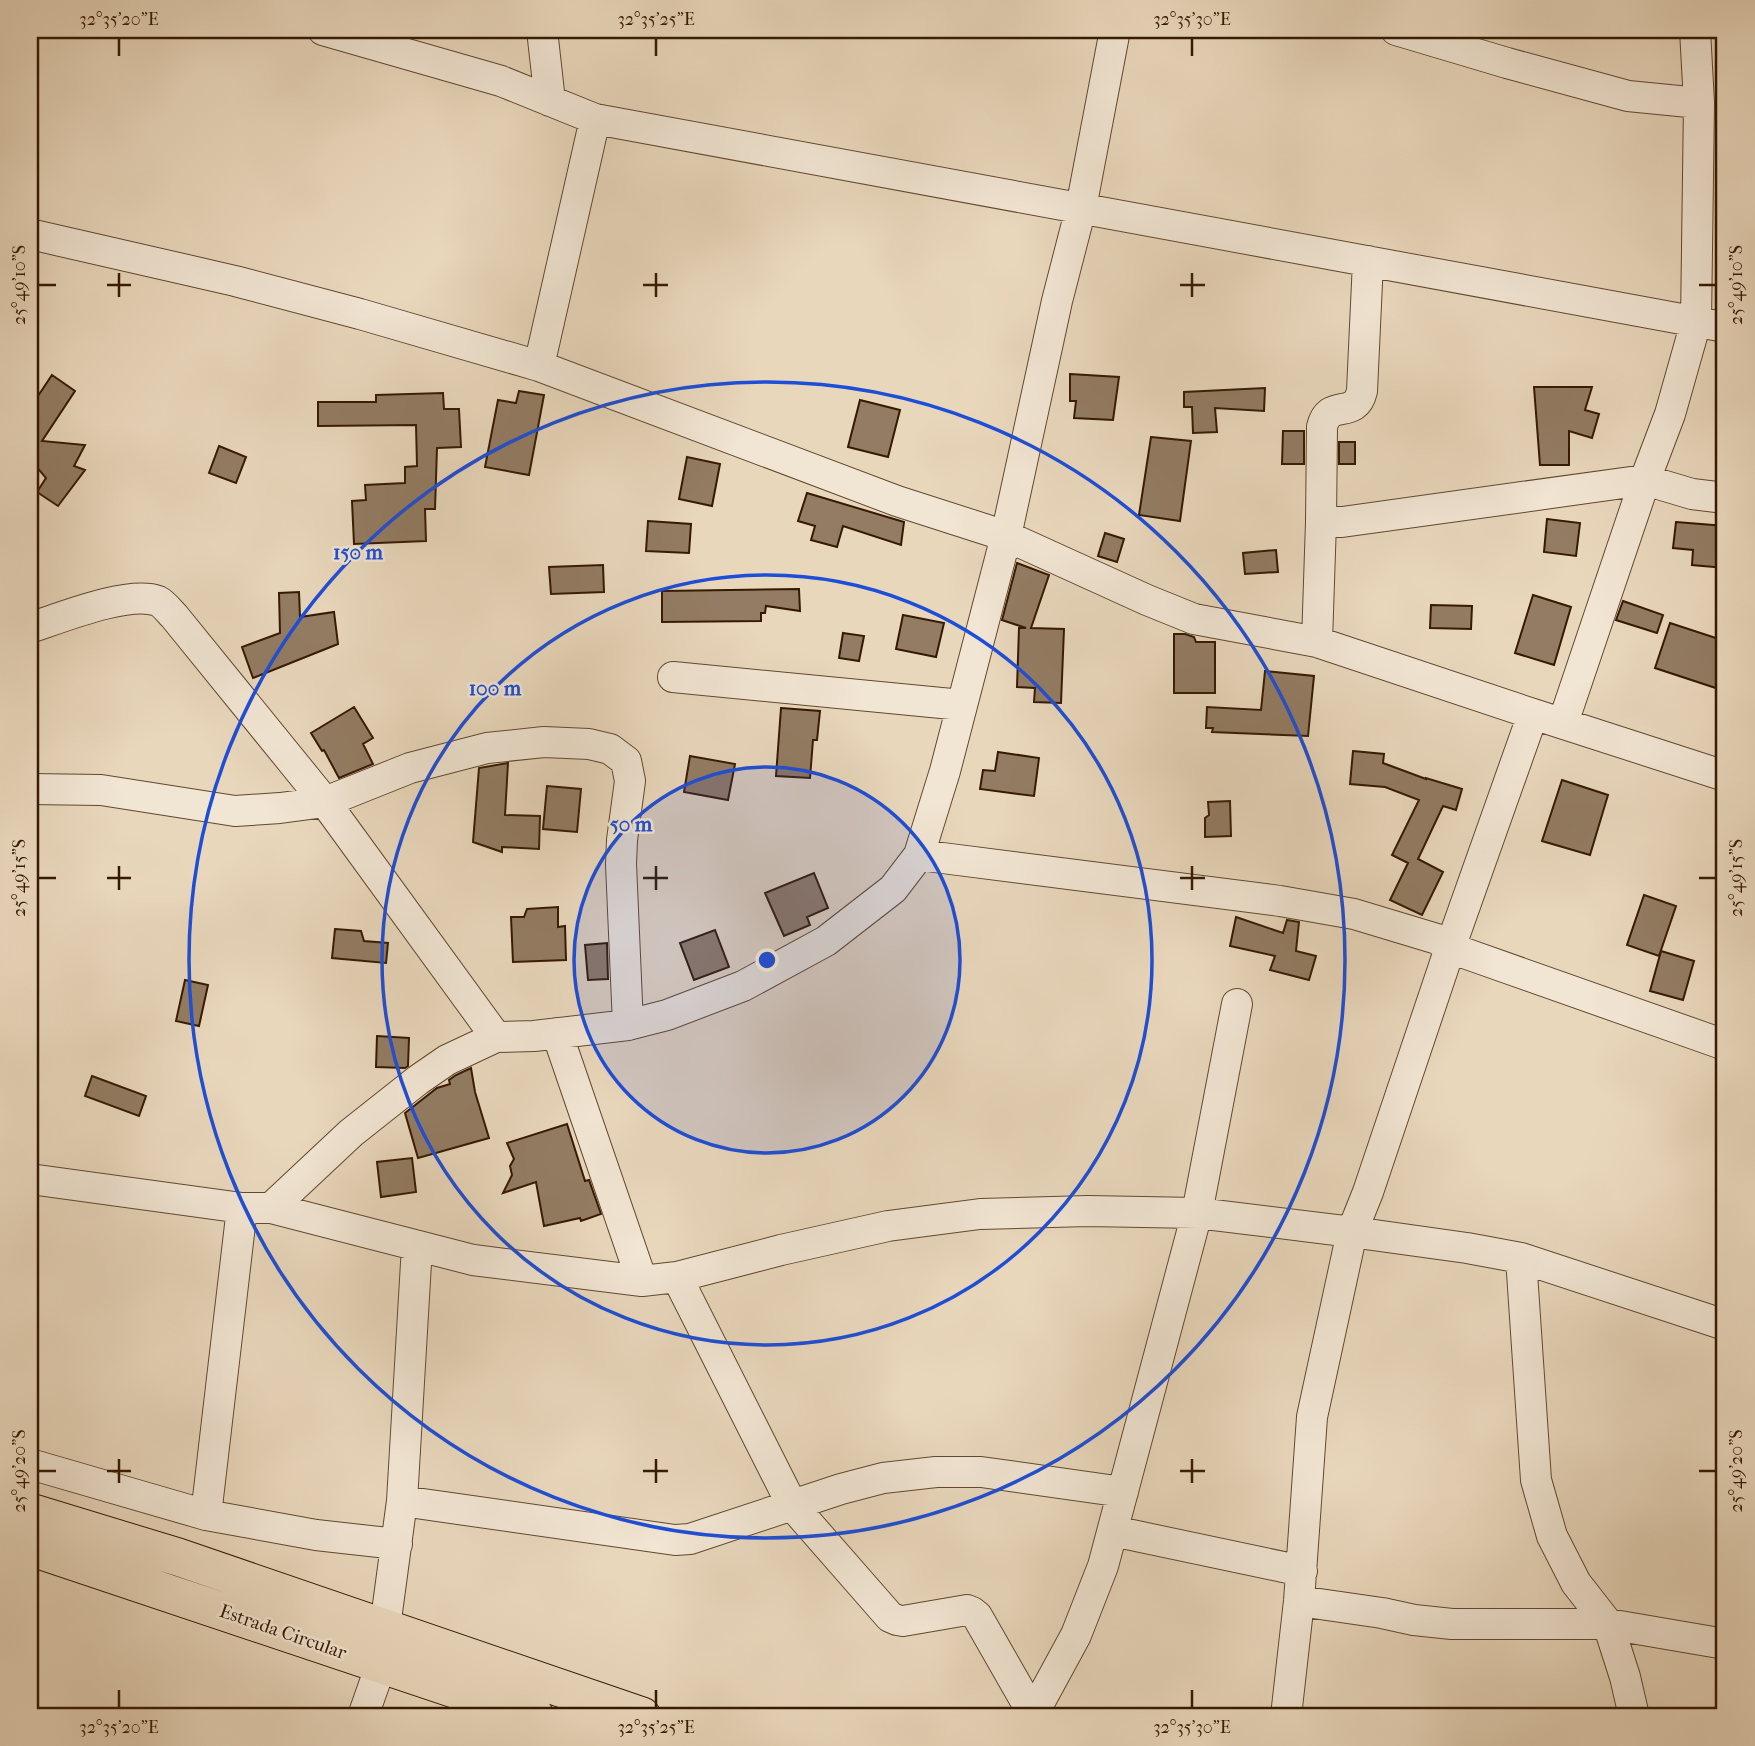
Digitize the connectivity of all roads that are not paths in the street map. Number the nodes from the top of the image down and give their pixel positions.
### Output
1 (323, 30) edge
2 (542, 30) edge
3 (1115, 30) edge
4 (1396, 30) edge
5 (1695, 30) edge
6 (550, 101) junction
7 (1699, 103) junction
8 (595, 119) junction
9 (1081, 208) junction
10 (30, 234) edge
11 (1368, 261) junction
12 (1696, 322) junction
13 (1725, 327) edge
14 (539, 366) junction
15 (1645, 480) junction
16 (1725, 498) edge
17 (1321, 522) junction
18 (1006, 536) junction
19 (30, 628) edge
20 (1317, 642) junction
21 (673, 677) dead end
22 (962, 705) junction
23 (1533, 714) junction
24 (1563, 723) junction
25 (1725, 776) edge
26 (30, 789) edge
27 (325, 802) junction
28 (919, 855) junction
29 (1450, 948) junction
30 (1237, 1003) dead end
31 (628, 1025) junction
32 (557, 1033) junction
33 (496, 1037) junction
34 (1725, 1045) edge
35 (30, 1180) edge
36 (257, 1208) junction
37 (1197, 1213) junction
38 (1352, 1232) junction
39 (416, 1246) junction
40 (1521, 1258) junction
41 (677, 1277) junction
42 (642, 1281) junction
43 (1725, 1325) edge
44 (30, 1464) edge
45 (1123, 1492) junction
46 (402, 1501) junction
47 (792, 1505) junction
48 (30, 1512) edge
49 (206, 1515) junction
50 (1113, 1531) junction
51 (397, 1544) junction
52 (30, 1547) edge
53 (1302, 1571) junction
54 (1299, 1601) junction
55 (1608, 1623) junction
56 (385, 1627) junction
57 (1725, 1643) edge
58 (381, 1665) junction
59 (1032, 1715) edge
60 (363, 1716) edge
61 (535, 1716) edge
62 (642, 1716) edge
63 (1286, 1716) edge
64 (1634, 1716) edge

1 - 6 street
2 - 6 street
3 - 9 street
4 - 7 street
5 - 7 street
6 - 8 street
7 - 12 street
8 - 9 street
8 - 14 street
9 - 11 street
9 - 18 street
10 - 14 street
11 - 12 street
11 - 17 street
12 - 13 street
12 - 15 street
14 - 18 street
15 - 16 street
15 - 17 street
15 - 24 street
17 - 20 street
18 - 20 street
18 - 22 street
19 - 27 street
20 - 23 street
21 - 22 street
22 - 28 street
23 - 24 street
23 - 29 street
24 - 25 street
26 - 27 street
27 - 31 street
27 - 33 street
28 - 29 street
28 - 31 street
29 - 34 street
29 - 38 street
30 - 37 street
31 - 32 street
32 - 33 street
32 - 42 street
33 - 36 street
35 - 36 street
36 - 39 street
36 - 49 street
37 - 38 street
37 - 41 street
37 - 45 street
38 - 40 street
38 - 53 street
39 - 42 street
39 - 46 street
40 - 43 street
40 - 55 street
41 - 42 street
41 - 47 street
44 - 49 street
45 - 47 street
45 - 50 street
46 - 47 street
46 - 51 street
47 - 59 street
48 - 56 main road
49 - 51 street
50 - 53 street
50 - 59 street
51 - 56 street
52 - 58 main road, Estrada Circular
53 - 54 street
54 - 55 street
54 - 63 street
55 - 57 street
55 - 64 street
56 - 62 main road
58 - 60 street
58 - 61 main road, Estrada Circular

